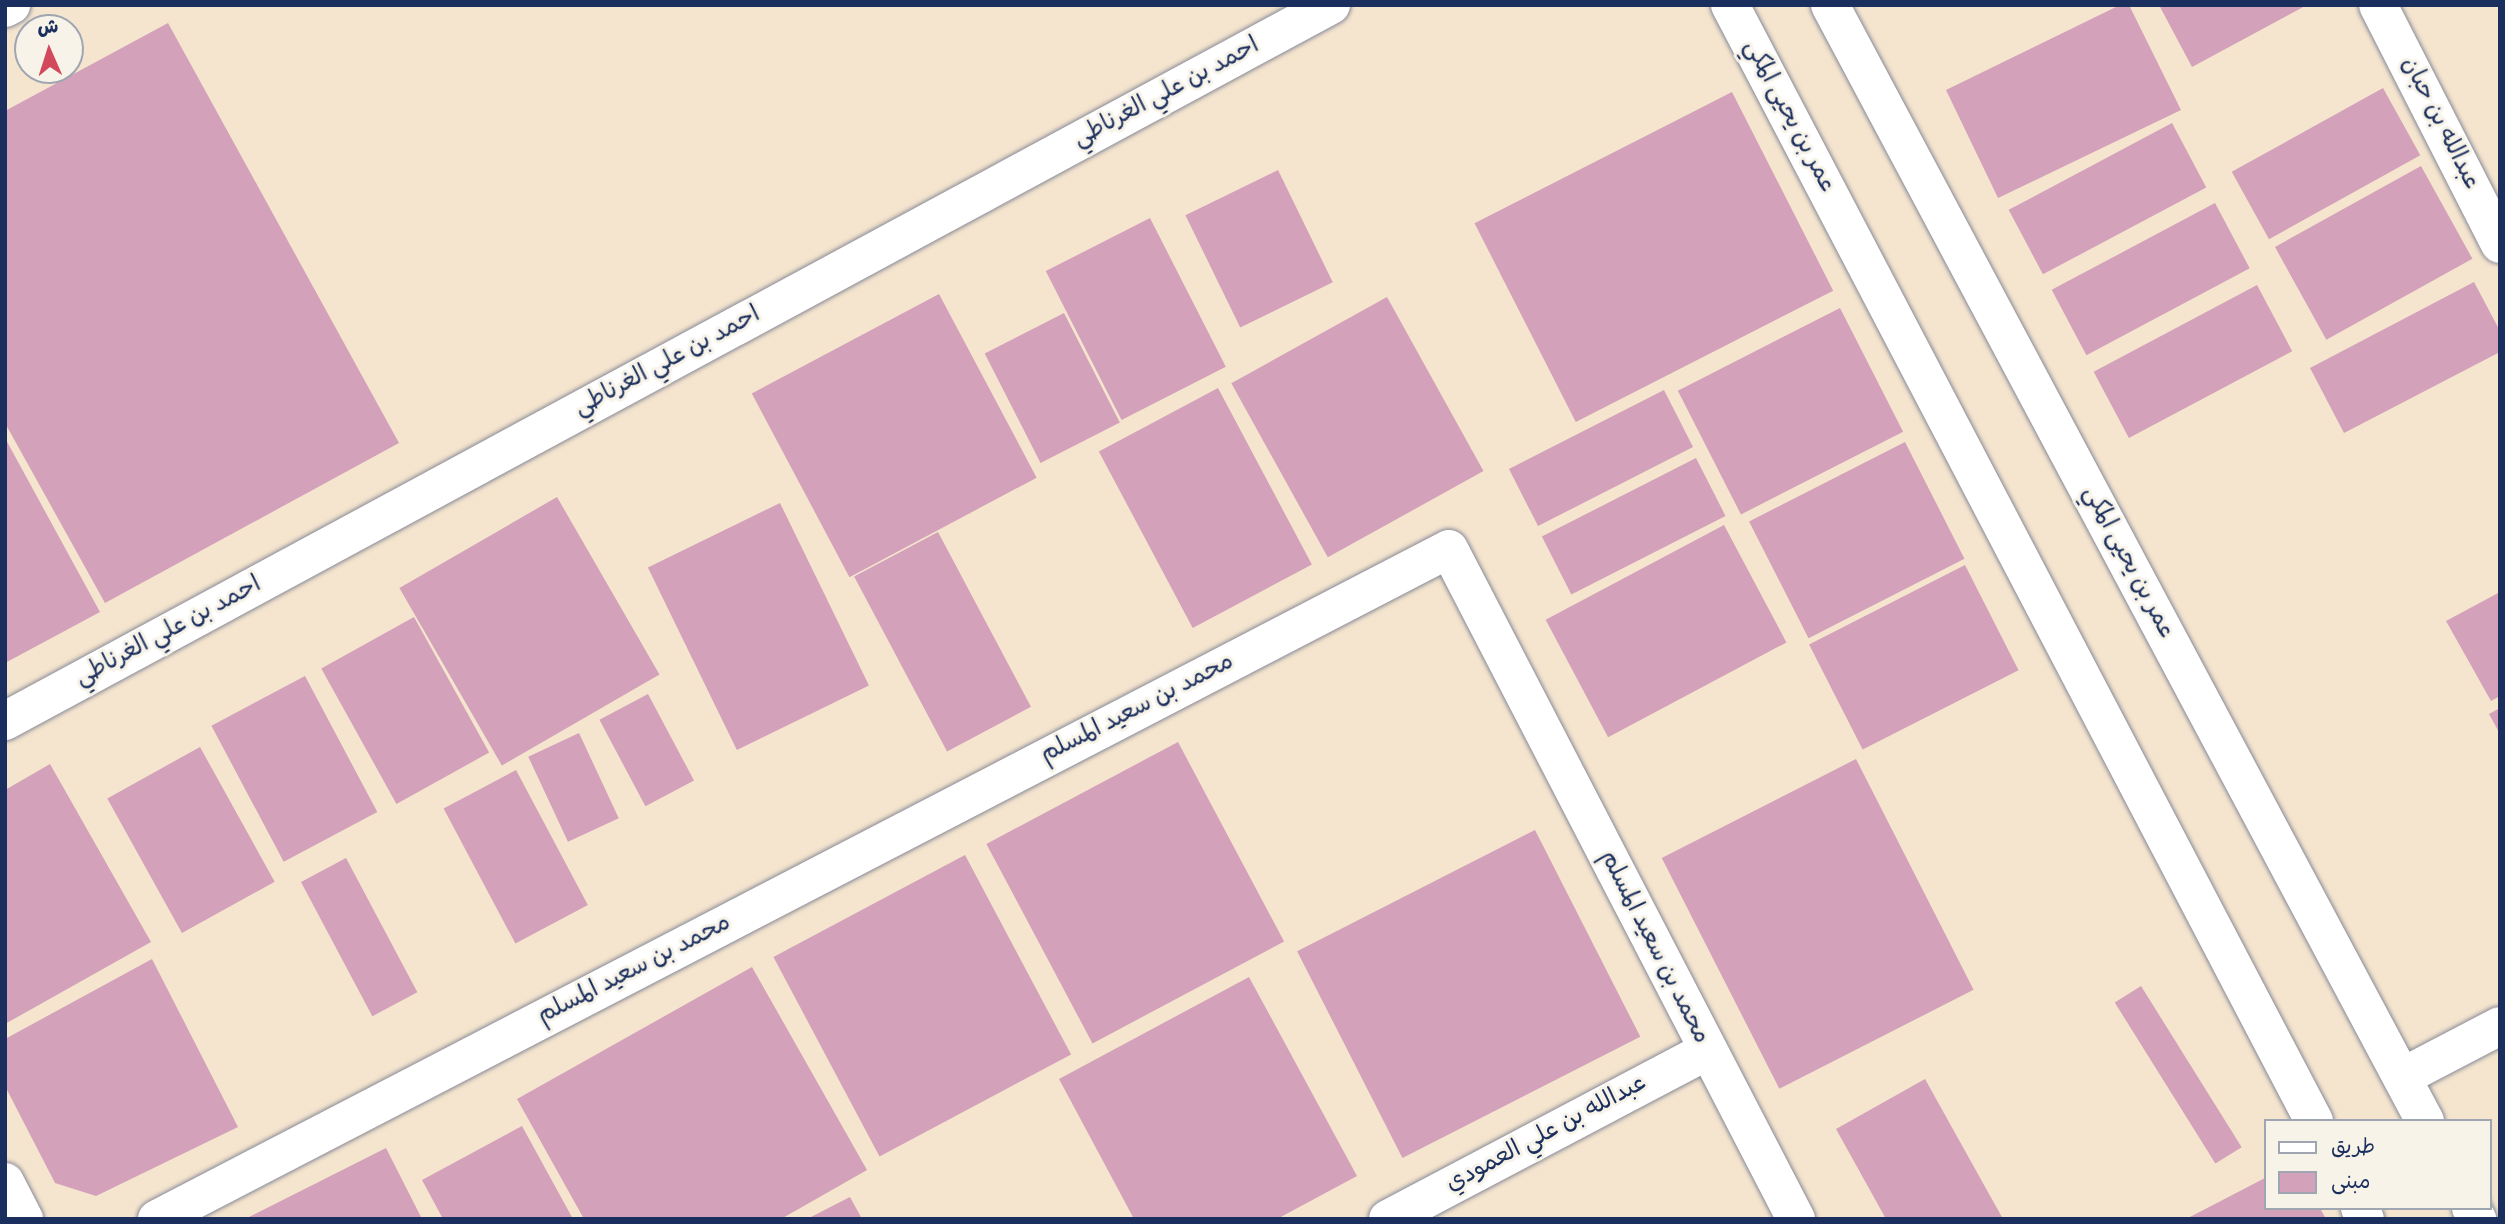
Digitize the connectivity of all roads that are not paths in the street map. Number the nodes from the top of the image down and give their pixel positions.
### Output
1 (10, 5) edge
2 (1331, 5) edge
3 (1730, 5) edge
4 (1830, 5) edge
5 (5, 8) edge
6 (2388, 9) edge
7 (2500, 244) edge
8 (5, 721) edge
9 (2500, 1026) edge
10 (1706, 1051) junction
11 (2402, 1077) junction
12 (2313, 1119) edge
13 (2424, 1119) edge
14 (5, 1182) edge
15 (24, 1219) edge
16 (158, 1219) edge
17 (1388, 1219) edge
18 (1796, 1219) edge

1 - 5 street
2 - 8 street, احمد بن علي الغرناطي
3 - 12 street, عمر بن يحيى المكي
4 - 11 street, عمر بن يحيى المكي
6 - 7 street, عبدالله بن حبان
9 - 11 street
10 - 16 street, محمد بن سعيد المسلم
10 - 17 street, عبدالله بن علي العمودي
10 - 18 street, محمد بن سعيد المسلم
11 - 13 street, عمر بن يحيى المكي
14 - 15 street

